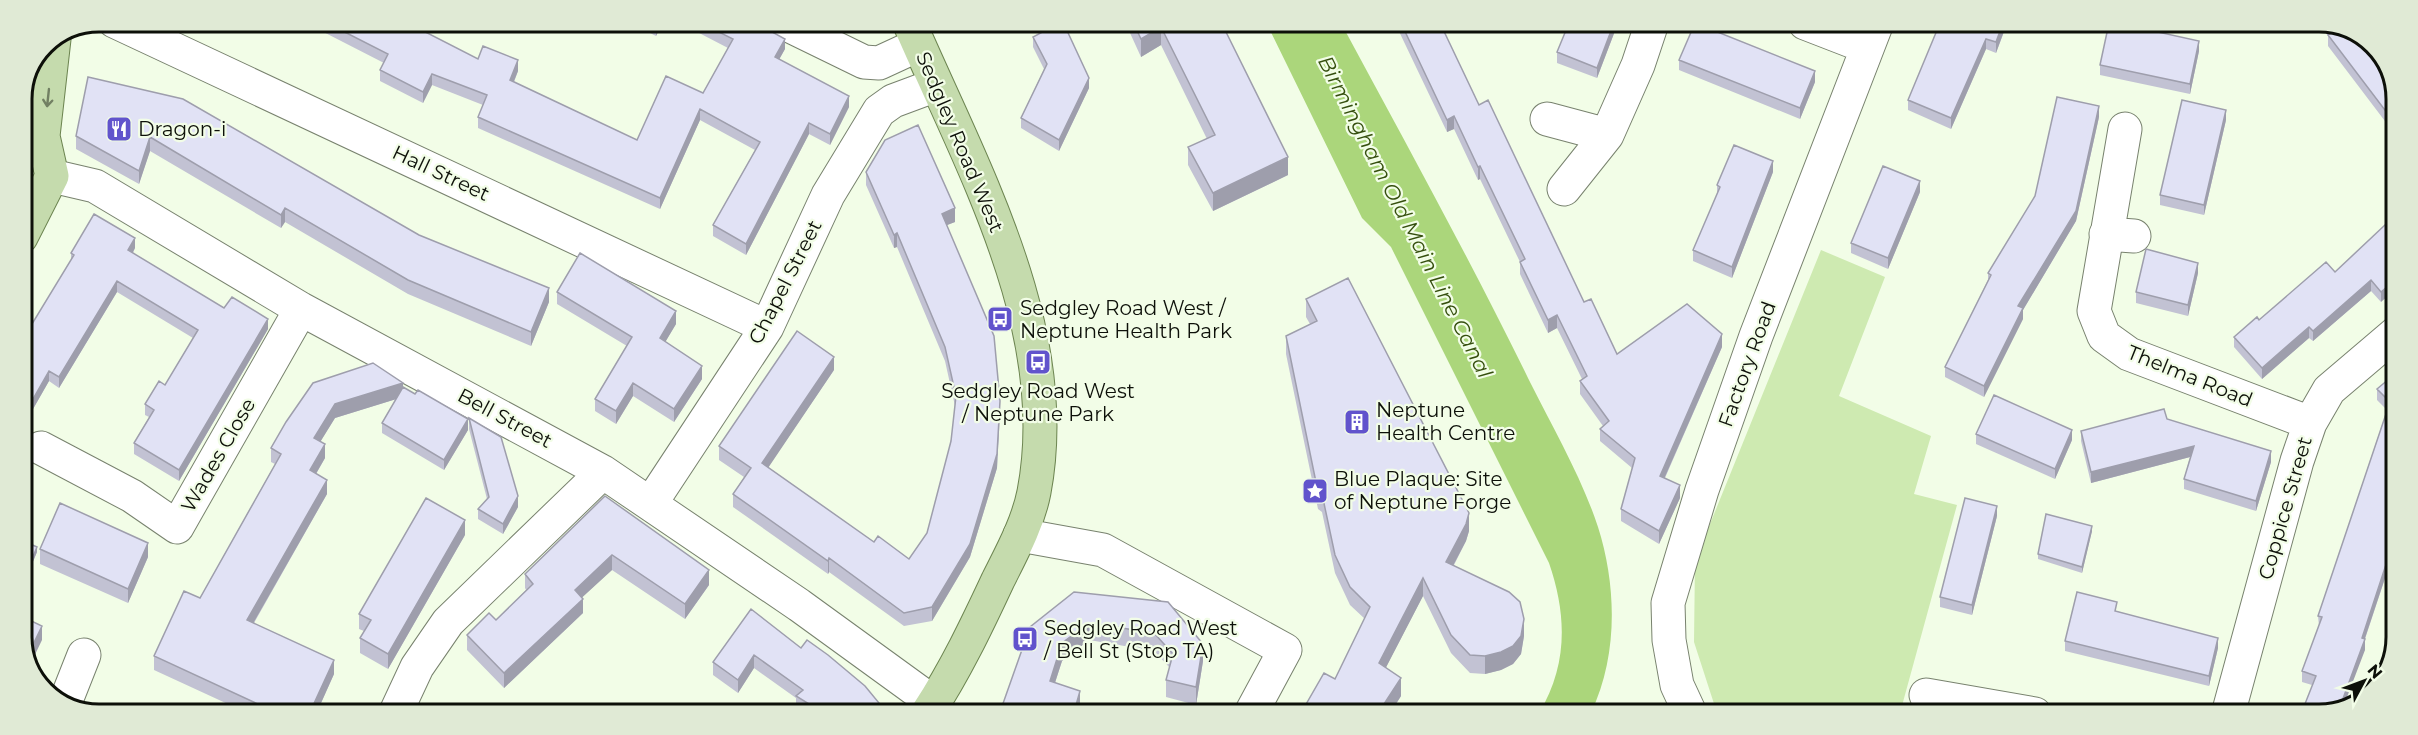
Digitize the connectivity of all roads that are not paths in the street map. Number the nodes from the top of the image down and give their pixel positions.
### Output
1 (137, 32) edge
2 (802, 32) edge
3 (1649, 32) edge
4 (1855, 32) edge
5 (914, 33) edge
6 (1872, 35) edge
7 (53, 50) edge
8 (936, 85) junction
9 (1547, 119) dead end
10 (2125, 129) dead end
11 (1607, 135) junction
12 (37, 174) edge
13 (1564, 189) dead end
14 (32, 194) edge
15 (301, 309) junction
16 (766, 327) junction
17 (2386, 342) edge
18 (2310, 423) junction
19 (41, 448) dead end
20 (603, 472) junction
21 (651, 503) junction
22 (1020, 535) junction
23 (84, 655) dead end
24 (1926, 695) dead end
25 (68, 696) edge
26 (400, 704) edge
27 (926, 704) edge
28 (935, 704) edge
29 (1256, 704) edge
30 (1686, 704) edge
31 (1956, 704) edge
32 (2231, 704) edge

1 - 16 street, Hall Street
2 - 5 street
3 - 11 street
4 - 6 street
5 - 8 main road, Sedgley Road West
6 - 30 street, Factory Road
7 -> 12 main road
8 - 16 street, Chapel Street
8 - 22 main road, Sedgley Road West
9 - 11 street
10 - 18 street, Thelma Road
11 - 13 street
12 - 14 main road
12 - 15 street, Bell Street
15 - 19 street, Wades Close
15 - 20 street, Bell Street
16 - 21 street, Chapel Street
17 - 18 street, Coppice Street
18 - 32 street, Coppice Street
20 - 21 street, Bell Street
20 - 26 street
21 - 27 street, Bell Street
22 - 28 main road, Sedgley Road West
22 - 29 street
23 - 25 street
24 - 31 street

